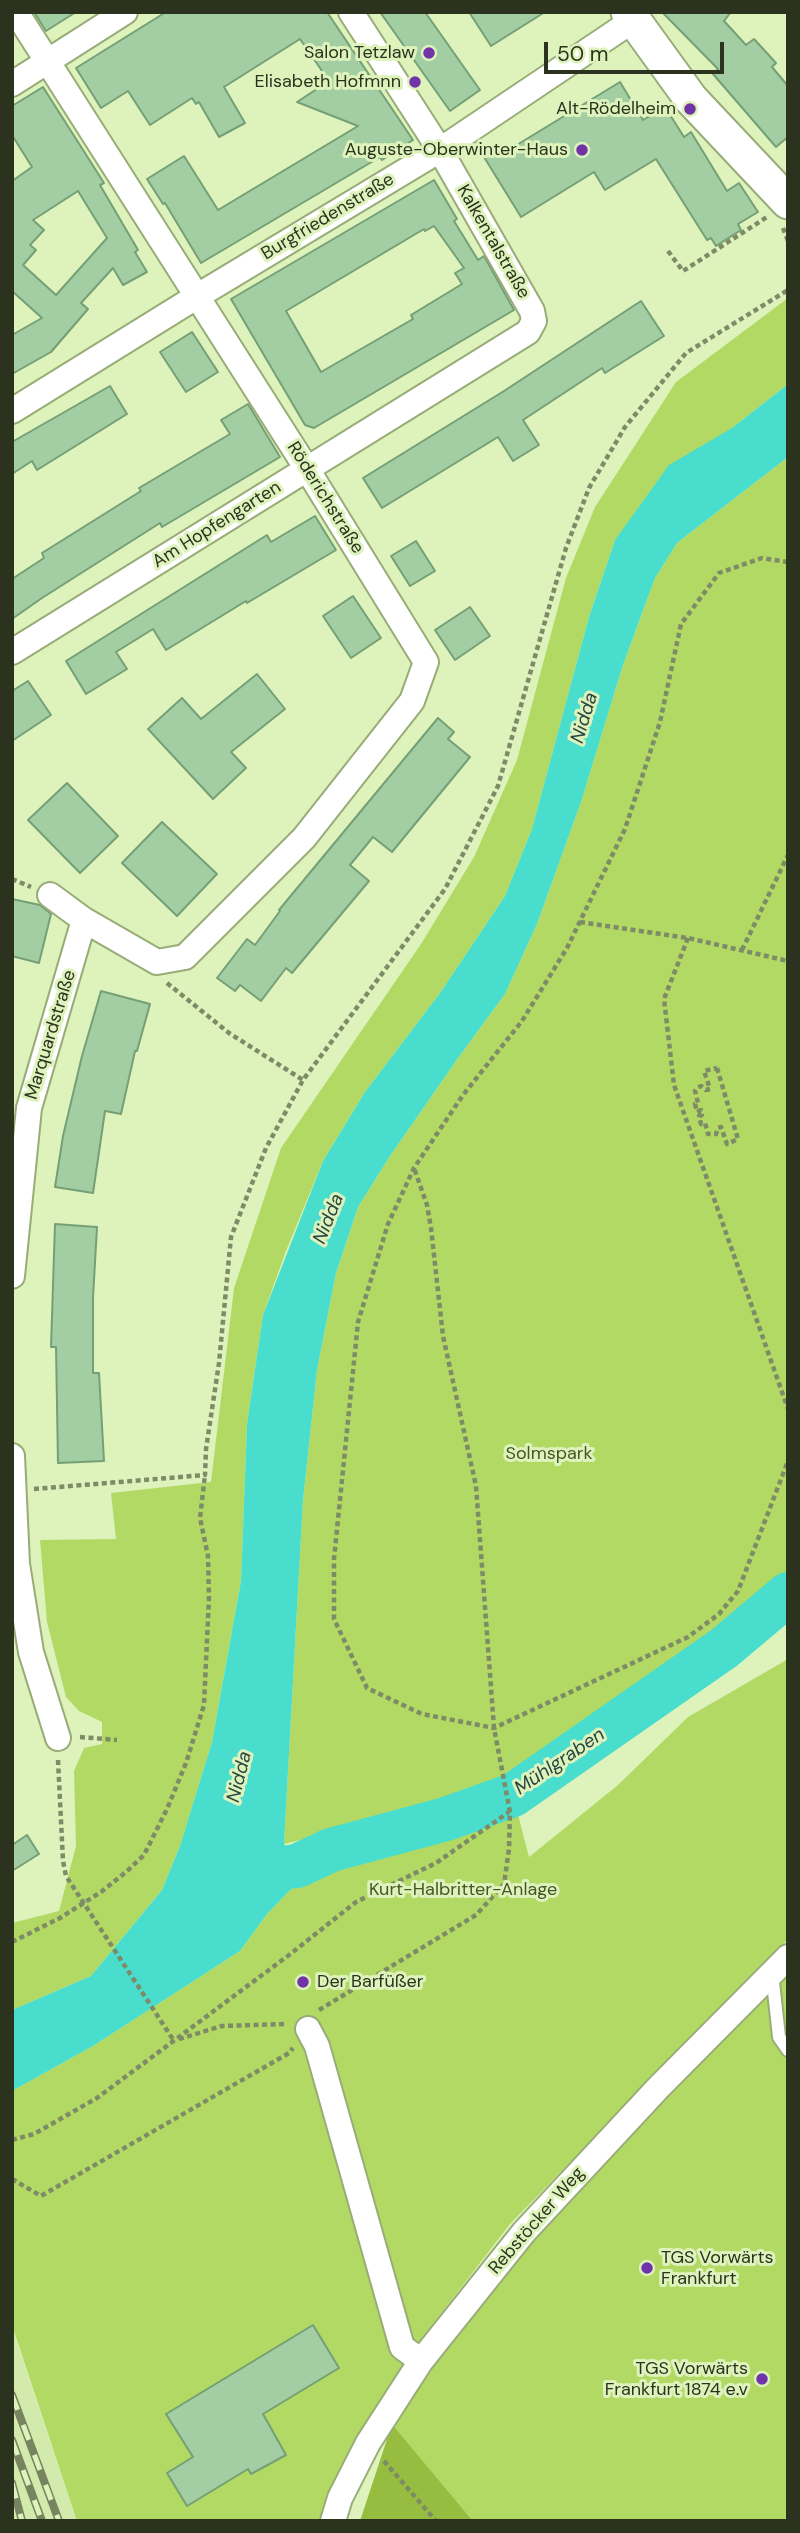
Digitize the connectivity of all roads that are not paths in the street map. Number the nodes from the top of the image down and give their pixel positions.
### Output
1 (16, 12) edge
2 (125, 12) edge
3 (351, 12) edge
4 (632, 14) edge
5 (47, 62) junction
6 (12, 84) edge
7 (440, 150) junction
8 (781, 207) edge
9 (195, 297) junction
10 (528, 332) joint
11 (12, 411) edge
12 (307, 469) junction
13 (12, 652) edge
14 (50, 895) dead end
15 (84, 920) junction
16 (12, 1276) edge
17 (12, 1456) edge
18 (14, 1491) edge
19 (58, 1738) road end
20 (780, 1964) edge
21 (308, 2029) road end
22 (788, 2050) edge
23 (421, 2361) junction
24 (333, 2521) edge

1 - 5 street, Röderichstraße
2 - 5 street
3 - 7 street, Kalkentalstraße
4 - 7 street, Burgfriedenstraße
4 - 8 main road
5 - 6 street
5 - 9 street, Röderichstraße
7 - 9 street, Burgfriedenstraße
7 - 10 street, Kalkentalstraße
9 - 11 street, Burgfriedenstraße
9 - 12 street, Röderichstraße
10 - 12 street, Am Hopfengarten
12 - 13 street, Am Hopfengarten
12 - 15 street, Röderichstraße
14 - 15 street
15 - 16 street, Marquardstraße
17 - 18 street
18 - 19 street
20 - 22 lane
20 - 23 street, Rebstöcker Weg
21 - 23 street
23 - 24 street, Rebstöcker Weg

